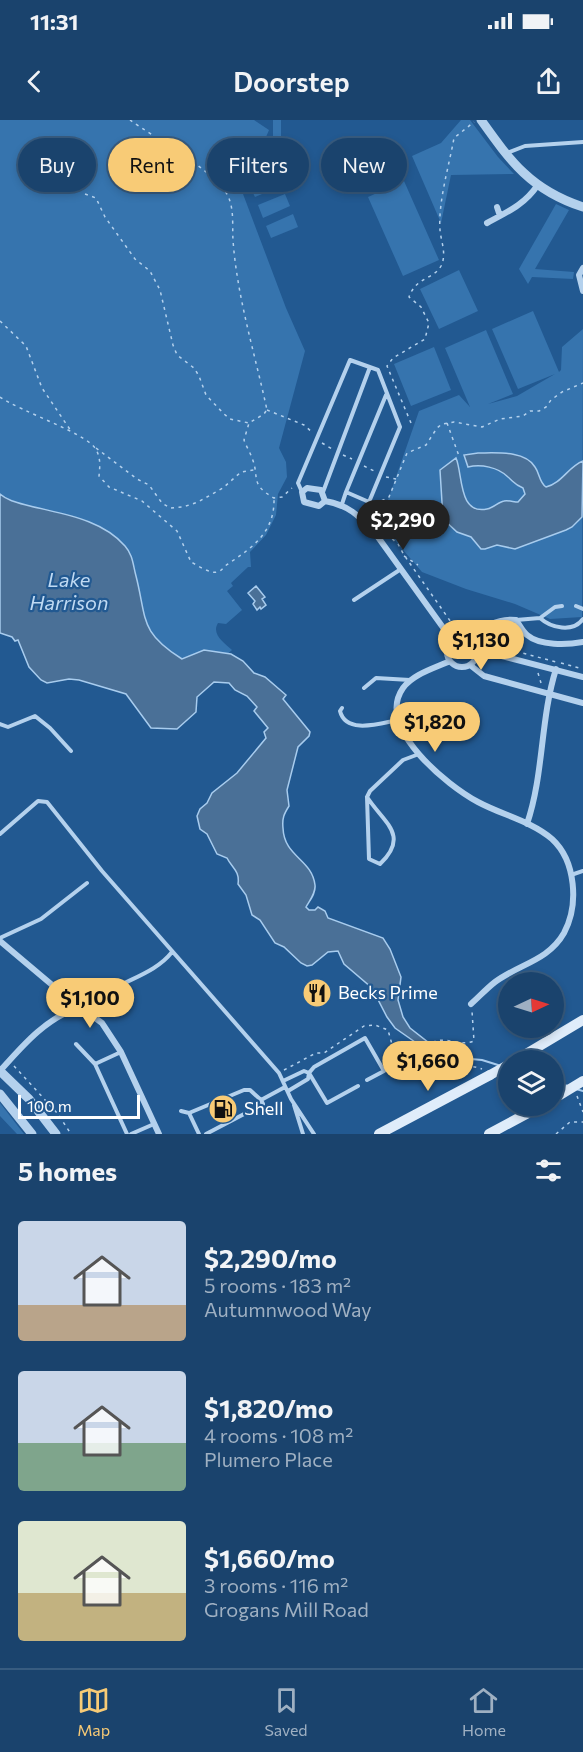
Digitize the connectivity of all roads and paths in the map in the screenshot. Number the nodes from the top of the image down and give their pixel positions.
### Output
1 (130, 120) edge
2 (478, 120) edge
3 (583, 142) edge
4 (505, 154) junction
5 (537, 186) junction
6 (85, 195) dead end
7 (497, 207) dead end
8 (583, 207) edge
9 (500, 216) junction
10 (487, 223) dead end
11 (583, 268) edge
12 (583, 291) edge
13 (0, 321) edge
14 (370, 366) junction
15 (583, 382) edge
16 (387, 394) junction
17 (0, 397) edge
18 (267, 410) junction
19 (249, 423) junction
20 (411, 423) dead end
21 (447, 423) junction
22 (71, 432) junction
23 (317, 438) junction
24 (95, 447) junction
25 (338, 452) junction
26 (459, 456) dead end
27 (358, 462) junction
28 (254, 470) junction
29 (381, 475) junction
30 (397, 479) junction
31 (298, 483) junction
32 (302, 492) junction
33 (322, 492) junction
34 (346, 492) junction
35 (274, 498) junction
36 (325, 501) junction
37 (342, 504) junction
38 (368, 507) dead end
39 (376, 524) dead end
40 (404, 555) junction
41 (418, 565) dead end
42 (401, 569) junction
43 (354, 600) dead end
44 (562, 606) dead end
45 (576, 606) dead end
46 (583, 609) edge
47 (540, 618) junction
48 (583, 619) edge
49 (516, 620) junction
50 (480, 630) junction
51 (472, 639) junction
52 (452, 640) junction
53 (583, 642) edge
54 (478, 650) junction
55 (541, 658) junction
56 (450, 661) junction
57 (470, 665) junction
58 (538, 665) junction
59 (556, 669) junction
60 (583, 669) edge
61 (583, 677) edge
62 (410, 680) junction
63 (364, 688) dead end
64 (540, 691) junction
65 (548, 693) junction
66 (583, 703) edge
67 (342, 708) dead end
68 (398, 720) junction
69 (0, 723) edge
70 (71, 751) dead end
71 (419, 754) junction
72 (367, 797) junction
73 (527, 824) junction
74 (0, 834) edge
75 (583, 871) edge
76 (571, 876) junction
77 (87, 883) dead end
78 (0, 940) edge
79 (172, 952) junction
80 (471, 1004) joint
81 (80, 1007) junction
82 (583, 1020) edge
83 (76, 1044) dead end
84 (533, 1050) edge
85 (121, 1052) junction
86 (95, 1064) junction
87 (411, 1064) junction
88 (498, 1068) edge
89 (2, 1069) edge
90 (486, 1072) junction
91 (309, 1073) junction
92 (279, 1074) junction
93 (367, 1080) dead end
94 (283, 1081) junction
95 (583, 1081) edge
96 (358, 1086) dead end
97 (287, 1089) junction
98 (564, 1092) edge
99 (0, 1094) edge
100 (291, 1099) junction
101 (261, 1100) junction
102 (181, 1111) dead end
103 (189, 1113) junction
104 (522, 1116) edge
105 (583, 1122) edge
106 (154, 1124) junction
107 (32, 1134) edge
108 (56, 1134) edge
109 (71, 1134) edge
110 (129, 1134) edge
111 (159, 1134) edge
112 (200, 1134) edge
113 (206, 1134) edge
114 (303, 1134) edge
115 (314, 1134) edge
116 (379, 1134) edge
117 (489, 1134) edge
118 (556, 1134) edge

1 - 18 path
2 - 4 street
2 - 20 path
3 - 4 lane
4 - 5 street
5 - 8 street
5 - 9 street
6 - 19 path
7 - 9 street
9 - 10 street
11 - 12 street
13 - 22 path
14 - 16 lane
14 - 23 lane
14 - 25 lane
15 - 21 path
16 - 27 lane
16 - 29 lane
17 - 22 path
18 - 19 path
18 - 23 path
19 - 28 path
21 - 26 path
21 - 30 path
22 - 24 path
23 - 25 path
23 - 31 lane
24 - 28 path
24 - 35 path
25 - 27 path
25 - 33 lane
27 - 29 path
27 - 34 lane
28 - 35 path
29 - 30 path
29 - 34 lane
30 - 38 path
31 - 32 lane
31 - 35 path
32 - 33 street
32 - 36 street
33 - 36 street
34 - 37 lane
36 - 37 street
37 - 42 street
39 - 40 path
40 - 41 path
40 - 50 path
42 - 43 lane
42 - 52 street
44 - 47 lane
45 - 46 lane
47 - 48 lane
47 - 49 lane
49 - 50 street
49 - 53 street
50 - 51 street
50 - 55 path
51 - 52 street
51 - 54 street
52 - 56 street
54 - 57 street
54 - 58 street
55 - 58 path
55 - 60 path
56 - 57 street
56 - 62 street
57 - 64 street
58 - 59 street
58 - 64 path
59 - 61 street
59 - 65 street
62 - 63 lane
62 - 68 street
64 - 65 street
65 - 66 street
65 - 73 street
67 - 68 lane
68 - 71 street
69 - 70 lane
71 - 72 lane
71 - 73 street
72 - 72 lane
73 - 76 street
74 - 79 lane
75 - 76 lane
76 - 80 street
77 - 78 lane
78 - 81 street
79 - 81 lane
79 - 92 lane
80 - 87 path
81 - 85 street
81 - 89 street
82 - 84 main road
83 - 86 lane
85 - 86 lane
85 - 106 street
86 - 110 lane
87 - 90 path
87 - 92 path
88 - 90 main road, bridge
89 - 108 street
89 - 109 path
90 - 116 main road
91 - 93 lane
91 - 94 lane
91 - 96 lane
91 - 97 lane
92 - 94 lane
94 - 97 lane
95 - 98 main road, bridge
97 - 100 lane
97 - 101 lane
99 - 107 street
100 - 114 lane
100 - 115 lane
101 - 103 lane
101 - 113 lane
102 - 103 lane
103 - 112 lane
104 - 117 main road
105 - 118 path
106 - 110 lane
106 - 111 street

